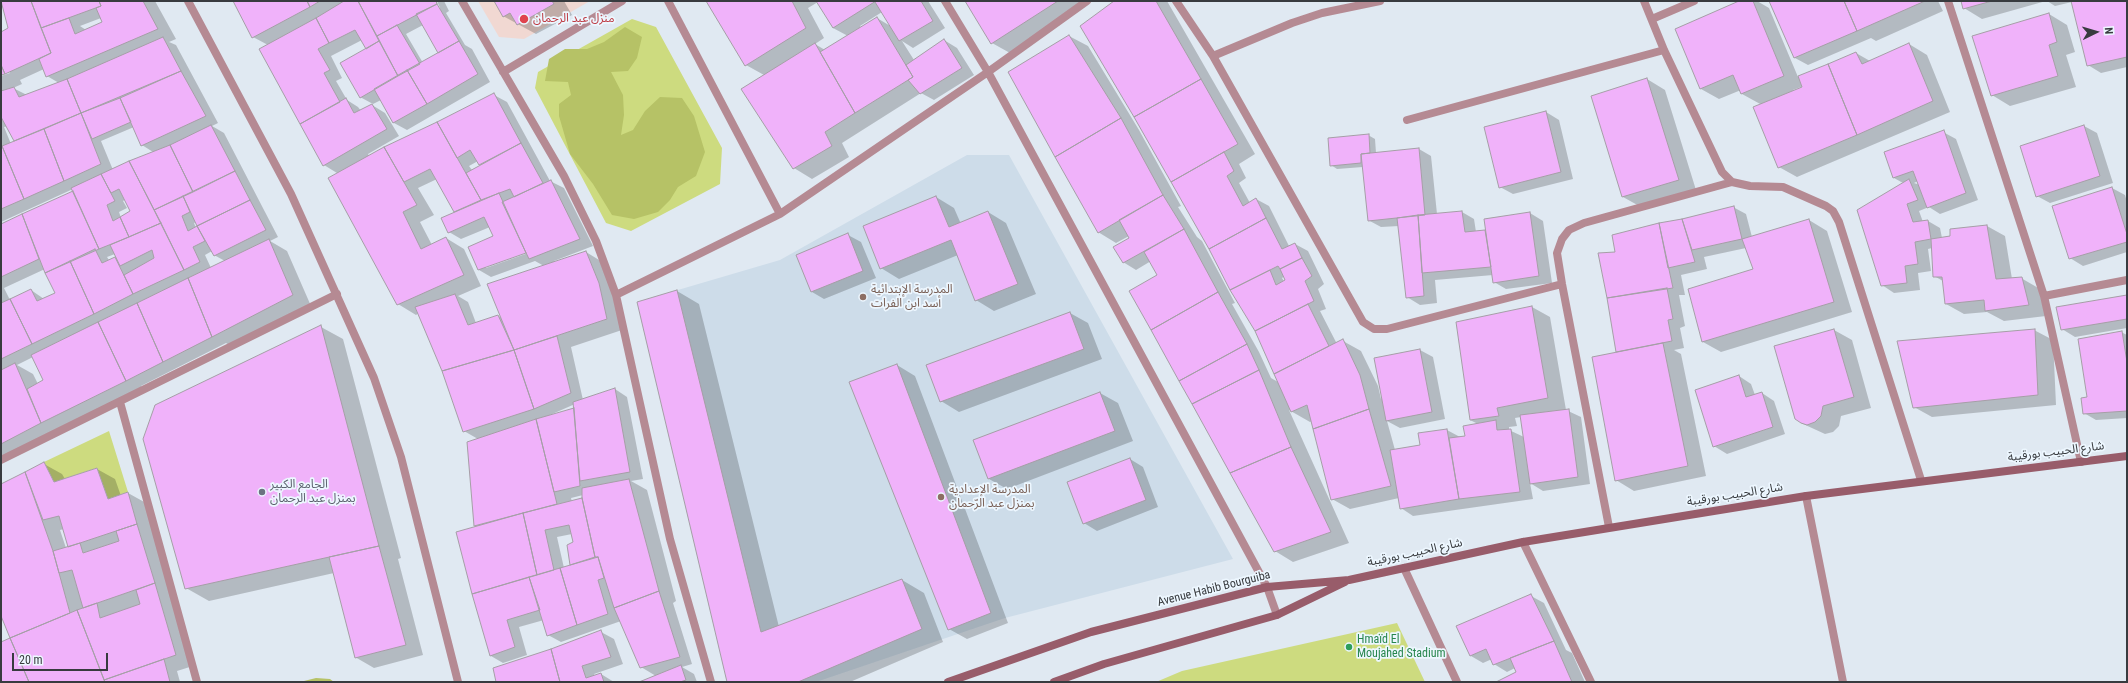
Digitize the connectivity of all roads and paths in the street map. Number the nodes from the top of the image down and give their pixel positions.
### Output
1 (188, 1) edge
2 (462, 1) edge
3 (622, 1) edge
4 (668, 1) edge
5 (945, 1) edge
6 (1087, 1) edge
7 (1176, 1) edge
8 (1380, 1) edge
9 (1644, 1) edge
10 (1694, 1) edge
11 (1948, 1) edge
12 (1652, 19) junction
13 (1664, 50) junction
14 (1213, 56) junction
15 (503, 72) junction
16 (988, 72) junction
17 (1407, 120) dead end
18 (1732, 182) junction
19 (780, 214) junction
20 (2127, 280) edge
21 (1562, 284) junction
22 (337, 294) junction
23 (616, 295) junction
24 (2044, 296) junction
25 (120, 402) junction
26 (2127, 456) edge
27 (1, 460) edge
28 (2081, 462) junction
29 (1921, 480) junction
30 (1806, 496) junction
31 (1609, 527) junction
32 (1523, 542) junction
33 (1404, 568) junction
34 (1349, 580) junction
35 (1267, 587) junction
36 (1278, 615) junction
37 (197, 682) edge
38 (458, 682) edge
39 (711, 682) edge
40 (948, 682) edge
41 (1054, 682) edge
42 (1457, 682) edge
43 (1590, 682) edge
44 (1843, 682) edge

1 - 22 street
2 - 15 street
3 - 15 street
4 - 19 street
5 - 16 street
6 - 16 street
7 - 14 street
8 - 14 street
9 - 12 street
10 - 12 street
11 - 24 street
12 - 13 street
13 - 17 street
13 - 18 street
14 - 21 street
15 - 23 street
16 - 19 street
16 - 35 street
18 - 21 street
18 - 29 street
19 - 23 street
20 - 24 street
21 - 31 street
22 - 25 street
22 - 38 street
23 - 39 street
24 - 28 street
25 - 27 street
25 - 37 street
26 - 28 street, شارع الحبيب بورقيبة
28 - 29 street, شارع الحبيب بورقيبة
29 - 30 street, شارع الحبيب بورقيبة
30 - 31 street, شارع الحبيب بورقيبة
30 - 44 street
31 - 32 street, شارع الحبيب بورقيبة
32 - 33 street, شارع الحبيب بورقيبة
32 - 43 street
33 - 34 street, شارع الحبيب بورقيبة
33 - 42 street
34 - 35 street, Avenue Habib Bourguiba
34 - 36 street
35 - 36 street
35 - 40 street, Avenue Habib Bourguiba
36 - 41 street

